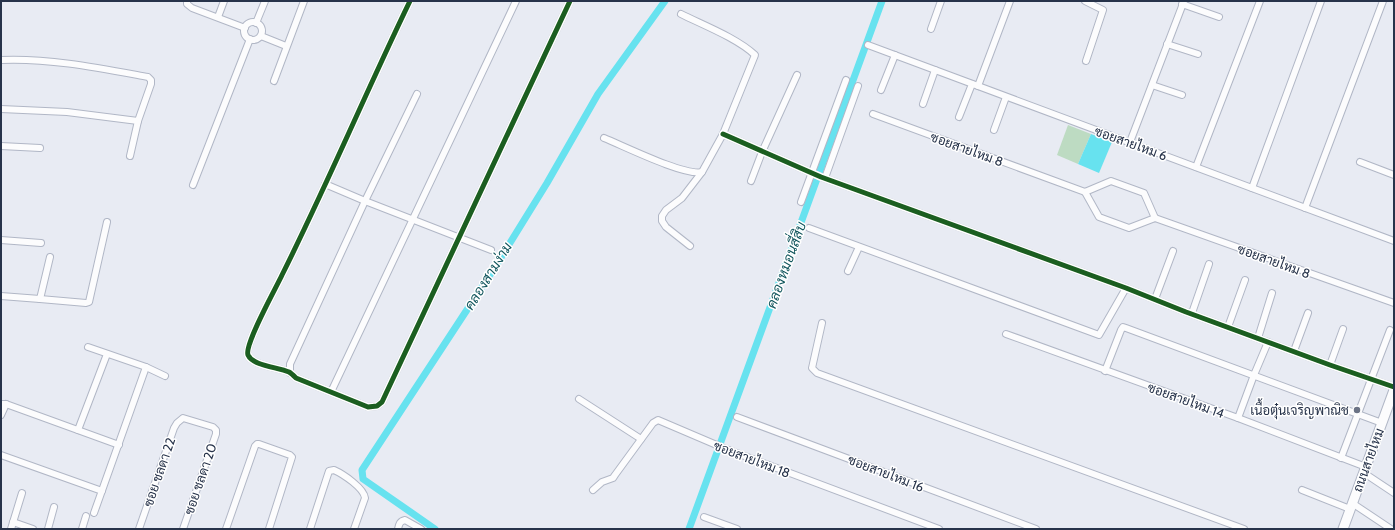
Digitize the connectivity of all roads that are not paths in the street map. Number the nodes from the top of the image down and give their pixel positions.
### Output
1 (187, 1) edge
2 (224, 1) edge
3 (265, 1) edge
4 (304, 1) edge
5 (410, 1) edge
6 (516, 1) edge
7 (570, 1) edge
8 (941, 1) edge
9 (1010, 1) edge
10 (1085, 1) edge
11 (1260, 1) edge
12 (1321, 1) edge
13 (1383, 1) edge
14 (1183, 3) edge
15 (681, 14) dead end
16 (218, 17) junction
17 (1219, 17) dead end
18 (256, 23) junction
19 (245, 28) junction
20 (931, 29) dead end
21 (260, 36) junction
22 (250, 39) junction
23 (1168, 44) junction
24 (286, 46) junction
25 (868, 46) dead end
26 (1198, 54) dead end
27 (894, 55) junction
28 (1, 60) edge
29 (1086, 61) dead end
30 (935, 70) junction
31 (797, 75) dead end
32 (846, 80) dead end
33 (274, 81) dead end
34 (1152, 84) junction
35 (975, 85) junction
36 (858, 86) dead end
37 (881, 90) dead end
38 (417, 94) dead end
39 (1182, 95) dead end
40 (1006, 97) junction
41 (923, 104) dead end
42 (1, 109) edge
43 (873, 114) dead end
44 (959, 117) dead end
45 (138, 121) junction
46 (994, 130) dead end
47 (723, 134) junction
48 (604, 138) dead end
49 (1130, 142) junction
50 (1, 146) edge
51 (40, 148) dead end
52 (762, 152) junction
53 (130, 156) dead end
54 (1360, 162) dead end
55 (1196, 167) junction
56 (702, 172) junction
57 (812, 173) junction
58 (1394, 174) edge
59 (823, 177) junction
60 (751, 181) dead end
61 (325, 184) junction
62 (193, 186) dead end
63 (1252, 188) junction
64 (1085, 192) junction
65 (365, 201) junction
66 (801, 202) dead end
67 (1305, 208) junction
68 (1155, 218) junction
69 (412, 220) junction
70 (107, 222) dead end
71 (809, 228) dead end
72 (458, 238) junction
73 (1, 240) edge
74 (1394, 240) edge
75 (41, 243) dead end
76 (690, 246) dead end
77 (859, 246) junction
78 (491, 250) dead end
79 (1173, 251) dead end
80 (50, 257) dead end
81 (1209, 264) dead end
82 (848, 271) dead end
83 (1245, 280) dead end
84 (1126, 288) junction
85 (1272, 293) dead end
86 (1, 296) edge
87 (40, 299) junction
88 (1155, 299) junction
89 (1394, 303) edge
90 (1192, 313) junction
91 (1308, 313) dead end
92 (822, 323) dead end
93 (1228, 327) junction
94 (1343, 329) dead end
95 (1390, 330) dead end
96 (1006, 334) dead end
97 (1258, 338) junction
98 (1268, 342) junction
99 (88, 347) dead end
100 (1294, 352) junction
101 (107, 354) junction
102 (1330, 365) junction
103 (146, 367) junction
104 (1105, 371) junction
105 (290, 372) junction
106 (166, 376) dead end
107 (1254, 376) junction
108 (1372, 379) junction
109 (1394, 391) edge
110 (331, 392) junction
111 (579, 399) dead end
112 (3, 404) edge
113 (1357, 414) junction
114 (1, 415) edge
115 (737, 417) dead end
116 (1238, 418) junction
117 (1382, 423) junction
118 (78, 430) junction
119 (216, 430) joint
120 (641, 440) junction
121 (119, 444) junction
122 (1, 455) edge
123 (1342, 458) junction
124 (1365, 470) junction
125 (593, 490) dead end
126 (1302, 490) dead end
127 (102, 491) junction
128 (22, 493) dead end
129 (1394, 493) edge
130 (1351, 506) junction
131 (54, 507) dead end
132 (94, 513) dead end
133 (86, 516) dead end
134 (704, 517) dead end
135 (13, 522) junction
136 (11, 529) edge
137 (32, 529) edge
138 (48, 529) edge
139 (82, 529) edge
140 (139, 529) edge
141 (183, 529) edge
142 (226, 529) edge
143 (269, 529) edge
144 (310, 529) edge
145 (354, 529) edge
146 (398, 529) edge
147 (421, 529) edge
148 (737, 529) edge
149 (939, 529) edge
150 (1036, 529) edge
151 (1244, 529) edge
152 (1343, 529) edge
153 (1391, 529) edge

1 - 16 street
2 - 16 street
3 - 18 street
4 - 24 street
5 - 61 street
6 - 69 street
7 - 72 street
8 - 20 street
9 - 35 street
10 - 29 street
11 - 55 street
12 - 63 street
13 - 67 street
14 - 17 street
14 - 23 street
15 - 47 street
16 - 19 street
18 - 19 street
18 - 21 street
19 - 22 street
21 - 22 street
21 - 24 street
22 - 62 street
23 - 26 street
23 - 34 street
24 - 33 street
25 - 27 street, ซอยสายไหม 6
27 - 30 street, ซอยสายไหม 6
27 - 37 street
28 - 45 street
30 - 35 street, ซอยสายไหม 6
30 - 41 street
31 - 52 street
32 - 57 street
34 - 39 street
34 - 49 street
35 - 40 street, ซอยสายไหม 6
35 - 44 street
36 - 59 street
38 - 65 street
40 - 46 street
40 - 49 street, ซอยสายไหม 6
42 - 45 street
43 - 64 street, ซอยสายไหม 8
45 - 53 street
47 - 52 street
47 - 56 street
48 - 56 street
49 - 55 street, ซอยสายไหม 6
50 - 51 street
52 - 57 street
52 - 60 street
54 - 58 street
55 - 63 street, ซอยสายไหม 6
56 - 76 street
57 - 59 street
57 - 66 street
59 - 84 street
61 - 65 street
61 - 105 street
63 - 67 street, ซอยสายไหม 6
64 - 68 street
64 - 68 street
65 - 69 street
65 - 105 street
67 - 74 street, ซอยสายไหม 6
68 - 89 street, ซอยสายไหม 8
69 - 72 street
69 - 110 street
70 - 87 street
71 - 77 street
72 - 78 street
72 - 110 street
73 - 75 street
77 - 82 street
77 - 84 street
79 - 88 street
80 - 87 street
81 - 90 street
83 - 93 street
84 - 88 street
85 - 97 street
86 - 87 street
88 - 90 street
90 - 93 street
91 - 100 street
92 - 151 street
93 - 97 street
94 - 102 street
95 - 108 street
96 - 104 street, ซอยสายไหม 14
97 - 98 street
98 - 100 street
98 - 107 street
99 - 101 street
100 - 102 street
101 - 103 street
101 - 118 street
102 - 108 street
103 - 106 street
103 - 121 street
104 - 107 street
104 - 116 street, ซอยสายไหม 14
105 - 110 street
107 - 113 street
107 - 116 street
108 - 109 street
108 - 113 street
109 - 117 main road, ถนนสายไหม
111 - 120 street
112 - 114 street
112 - 118 street
113 - 117 street
113 - 123 street
115 - 150 street, ซอยสายไหม 16
116 - 123 street, ซอยสายไหม 14
117 - 124 main road, ถนนสายไหม
118 - 121 street
119 - 140 street, ซอย ชลดา 22
119 - 141 street, ซอย ชลดา 20
120 - 125 street, ซอยสายไหม 18
120 - 149 street, ซอยสายไหม 18
121 - 127 street
122 - 127 street
123 - 124 street, ซอยสายไหม 14
124 - 129 street, ซอยสายไหม 14
124 - 130 main road, ถนนสายไหม
126 - 130 street
127 - 132 street
128 - 135 street
130 - 152 main road, ถนนสายไหม
130 - 153 street
131 - 138 street
133 - 139 street
134 - 148 street
135 - 136 street
135 - 137 street
142 - 143 street
144 - 145 street
146 - 147 street

